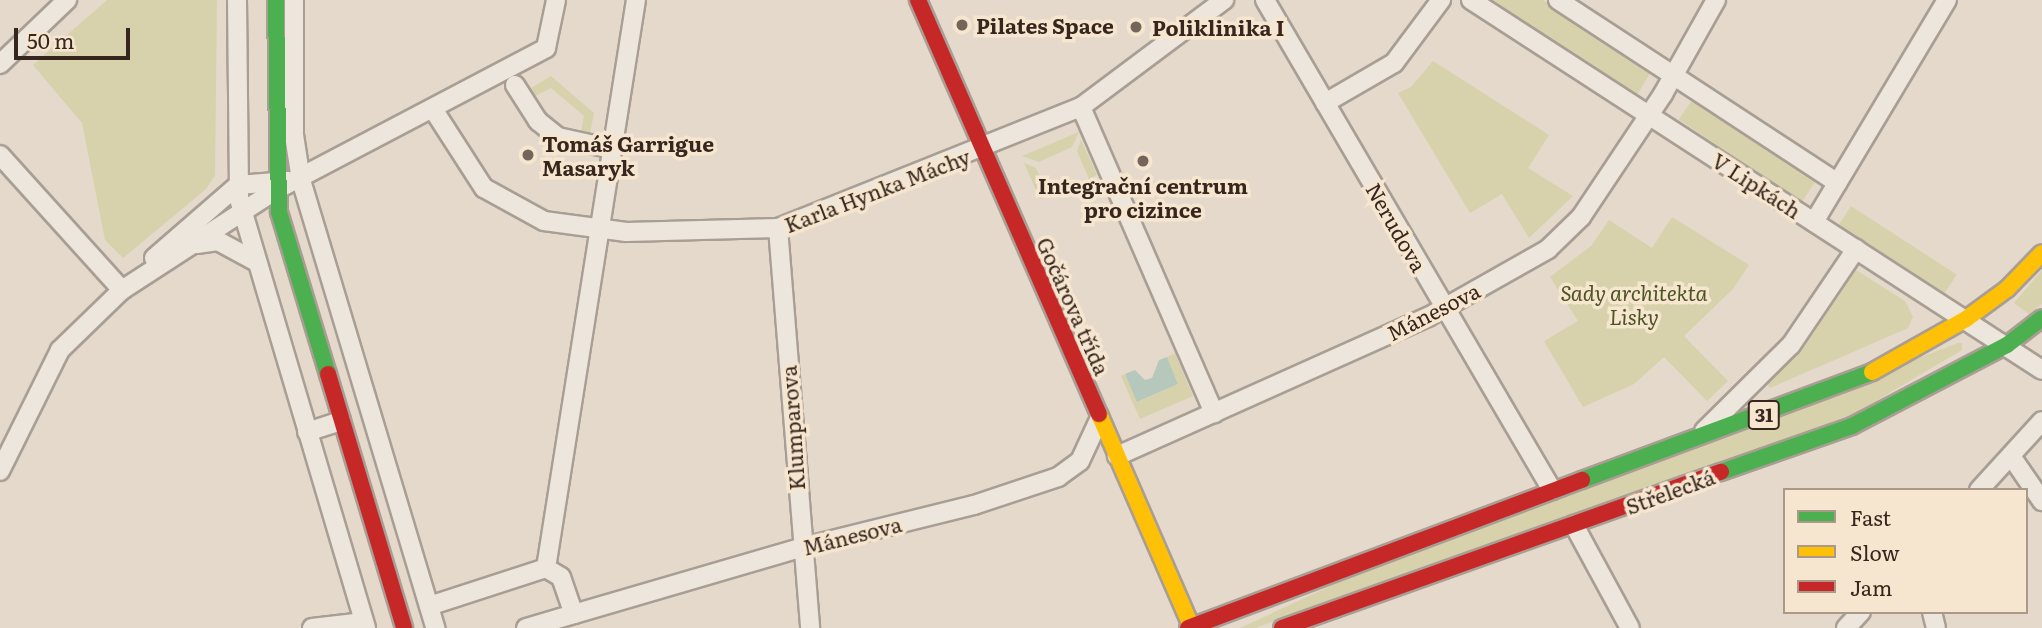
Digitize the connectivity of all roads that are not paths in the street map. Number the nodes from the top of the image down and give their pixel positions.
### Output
1 (67, 0) edge
2 (237, 0) edge
3 (276, 0) edge
4 (295, 0) edge
5 (556, 0) edge
6 (636, 0) edge
7 (918, 0) edge
8 (1224, 0) edge
9 (1265, 0) edge
10 (1441, 0) edge
11 (1471, 0) edge
12 (1558, 0) edge
13 (1716, 0) edge
14 (1947, 0) edge
15 (0, 64) edge
16 (1673, 73) junction
17 (514, 85) dead end
18 (1325, 103) junction
19 (1081, 107) junction
20 (433, 109) junction
21 (1650, 114) junction
22 (612, 149) junction
23 (983, 149) junction
24 (0, 155) edge
25 (302, 180) junction
26 (1838, 183) junction
27 (276, 186) junction
28 (240, 200) junction
29 (1814, 222) junction
30 (778, 228) junction
31 (602, 231) junction
32 (190, 245) junction
33 (1856, 249) junction
34 (2042, 253) edge
35 (255, 261) junction
36 (128, 286) junction
37 (1444, 308) junction
38 (2042, 318) edge
39 (1966, 319) junction
40 (2007, 345) junction
41 (2042, 370) edge
42 (1214, 412) junction
43 (1100, 418) junction
44 (341, 421) junction
45 (2042, 421) edge
46 (307, 432) junction
47 (1693, 441) junction
48 (1117, 456) junction
49 (2011, 456) junction
50 (0, 471) edge
51 (1981, 488) edge
52 (1552, 490) junction
53 (2042, 501) edge
54 (399, 505) junction
55 (1574, 525) junction
56 (800, 548) junction
57 (382, 556) junction
58 (545, 568) junction
59 (429, 606) junction
60 (574, 614) junction
61 (1859, 614) edge
62 (365, 625) edge
63 (312, 628) edge
64 (404, 628) edge
65 (435, 628) edge
66 (526, 628) edge
67 (810, 628) edge
68 (1191, 628) edge
69 (1282, 628) edge
70 (1630, 628) edge
71 (1846, 628) edge

1 - 15 street
2 - 28 street
3 - 27 main road
4 - 25 street
5 - 20 street
6 - 22 street
7 - 23 main road, Gočárova třída
8 - 19 street, Karla Hynka Máchy
9 - 18 street, Nerudova
10 - 18 street
11 - 21 street, V Lipkách
12 - 16 street
13 - 16 street, Mánesova
14 - 26 street
16 - 21 street, Mánesova
16 - 26 street
17 - 22 street
18 - 37 street, Nerudova
19 - 23 street, Karla Hynka Máchy
19 - 42 street
20 - 25 street
20 - 31 street, Karla Hynka Máchy
21 - 29 street, V Lipkách
21 - 37 street, Mánesova
22 - 31 street
23 - 30 street, Karla Hynka Máchy
23 - 43 main road, Gočárova třída
24 - 36 street
25 - 27 street
25 - 54 street
26 - 29 street
27 - 28 street
27 - 28 street
27 - 44 main road
28 - 32 street
28 - 35 street
28 - 36 street
29 - 33 street, V Lipkách
30 - 31 street, Karla Hynka Máchy
30 - 56 street, Klumparova
31 - 58 street
32 - 35 street
32 - 36 street
33 - 39 street, V Lipkách
33 - 47 street, Střelecká
34 - 39 main road, Střelecká / 31
35 - 46 street
36 - 50 street
37 - 42 street, Mánesova
37 - 52 street, Nerudova
38 - 40 main road, Střelecká / 31
39 - 40 street, V Lipkách
39 - 47 main road, Střelecká / 31
40 - 41 street, V Lipkách
40 - 55 main road, Střelecká / 31
42 - 48 street, Mánesova
43 - 48 main road, Gočárova třída
43 - 56 street, Mánesova
44 - 46 street
44 - 57 main road
45 - 49 street
46 - 62 street
47 - 52 main road, Střelecká / 31
48 - 68 main road, Gočárova třída
49 - 51 street
49 - 53 street
52 - 68 main road, Střelecká / 31
54 - 57 street
54 - 59 street
55 - 69 main road, Střelecká / 31
55 - 70 street
56 - 60 street, Mánesova
56 - 67 street, Klumparova
57 - 64 main road
58 - 59 street
58 - 60 street
59 - 65 street
60 - 66 street, Mánesova
61 - 71 street
62 - 63 street

